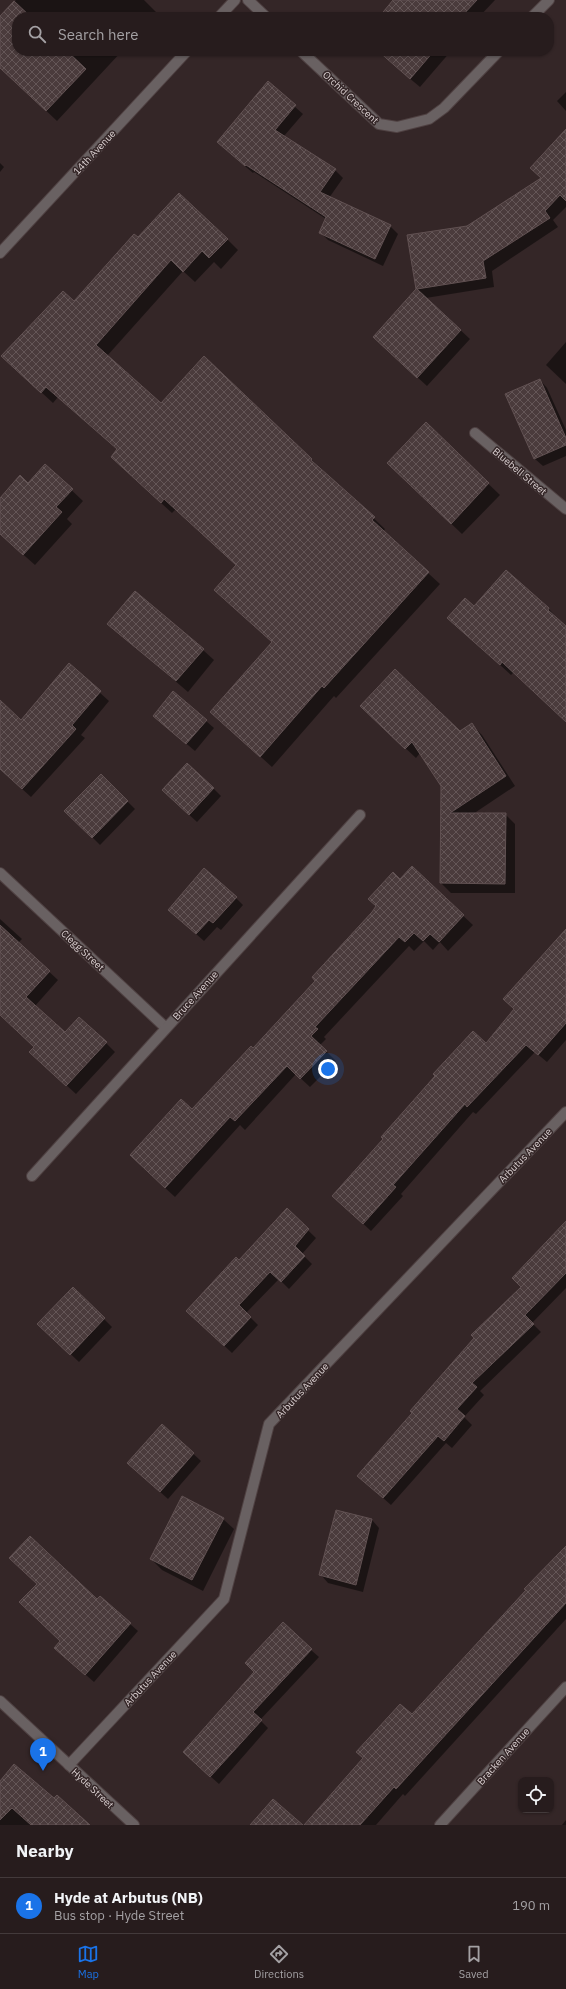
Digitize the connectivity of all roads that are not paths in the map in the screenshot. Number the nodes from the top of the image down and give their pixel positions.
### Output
1 (235, 0) edge
2 (248, 0) edge
3 (549, 0) edge
4 (224, 12) edge
5 (261, 12) edge
6 (537, 12) edge
7 (182, 56) edge
8 (306, 56) edge
9 (494, 56) edge
10 (0, 253) edge
11 (475, 433) dead end
12 (566, 509) edge
13 (360, 815) dead end
14 (0, 873) edge
15 (165, 1027) junction
16 (566, 1112) edge
17 (32, 1176) dead end
18 (566, 1687) edge
19 (0, 1701) edge
20 (69, 1765) junction
21 (134, 1825) edge
22 (440, 1825) edge

1 - 4 street
2 - 5 street
3 - 6 street
7 - 10 street, 14th Avenue
8 - 9 street, Orchid Crescent
11 - 12 street, Bluebell Street
13 - 15 street, Bruce Avenue
14 - 15 street, Clegg Street
15 - 17 street, Bruce Avenue
16 - 20 street, Arbutus Avenue
18 - 22 street, Bracken Avenue
19 - 20 street, Hyde Street
20 - 21 street, Hyde Street

